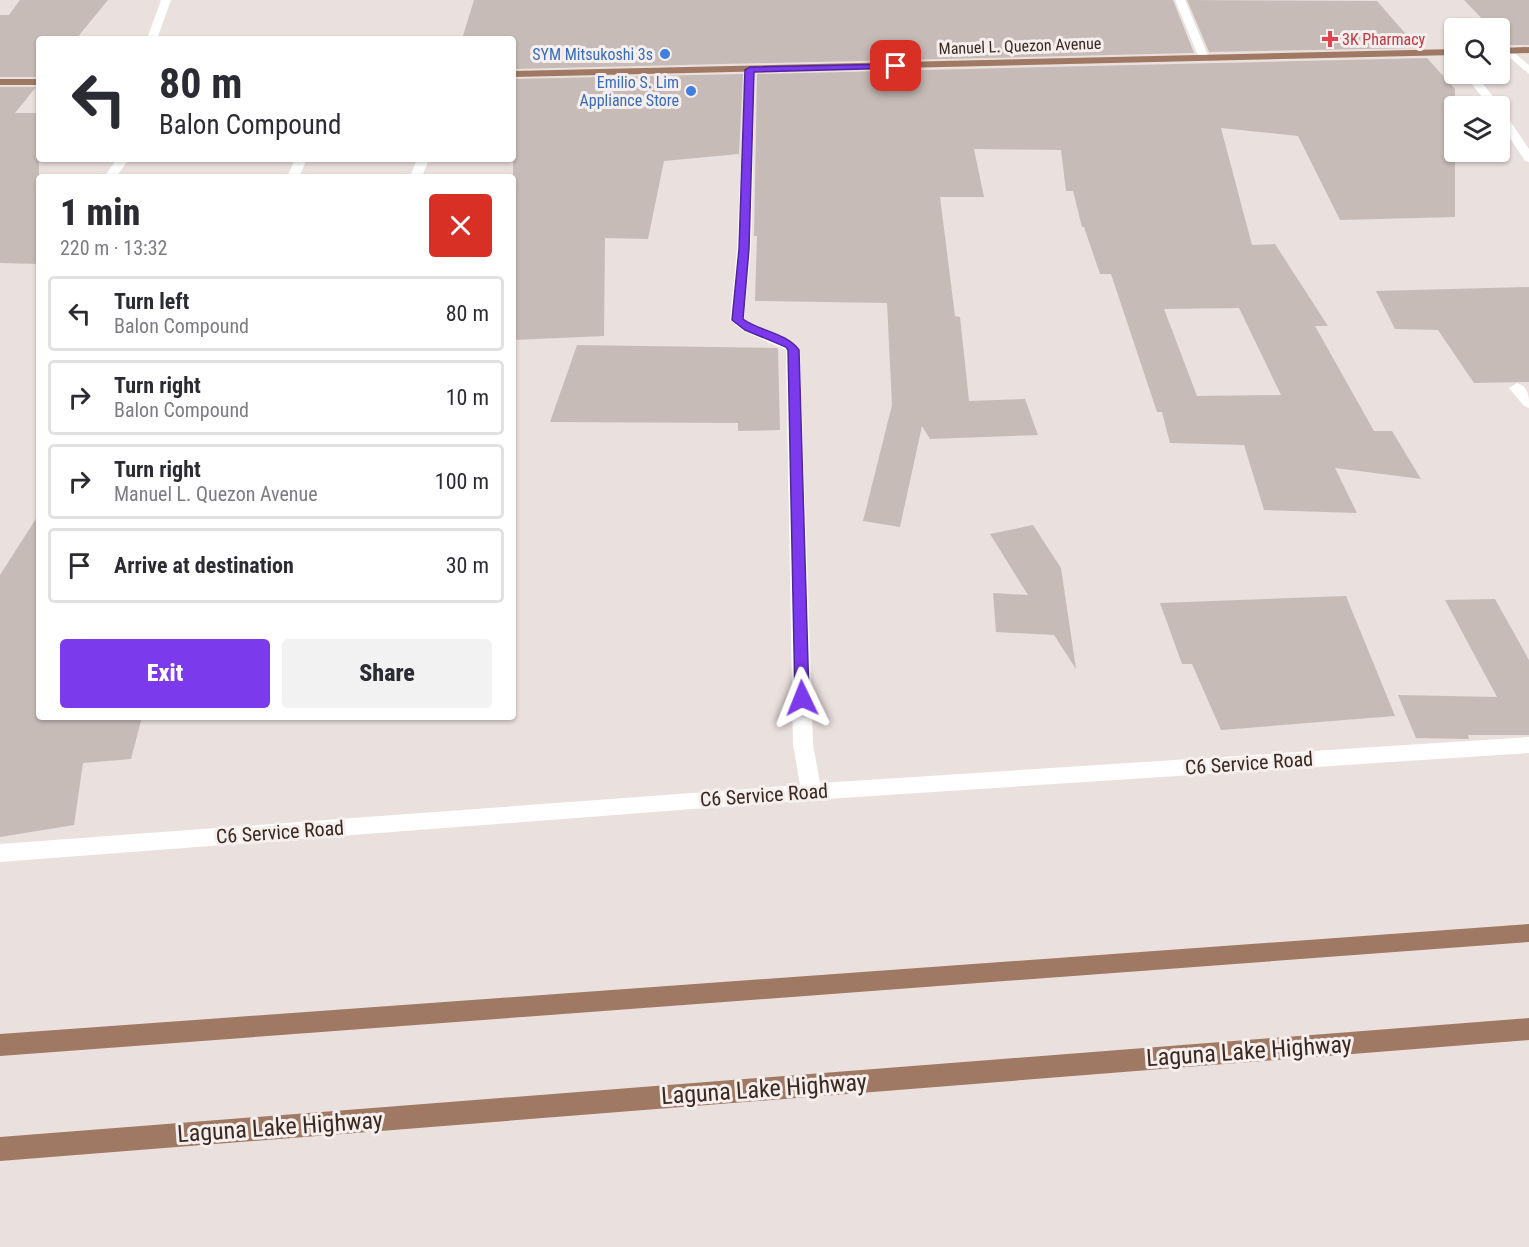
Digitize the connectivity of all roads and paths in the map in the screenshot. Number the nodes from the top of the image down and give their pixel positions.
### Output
1 (166, 0) edge
2 (1180, 0) edge
3 (153, 36) edge
4 (1510, 50) edge
5 (1529, 50) edge
6 (1444, 53) edge
7 (1510, 55) edge
8 (1204, 58) junction
9 (750, 70) junction
10 (1529, 71) edge
11 (516, 74) edge
12 (0, 82) edge
13 (36, 82) edge
14 (1478, 84) edge
15 (1487, 96) edge
16 (1510, 129) edge
17 (1529, 158) edge
18 (1517, 388) dead end
19 (1529, 403) edge
20 (1529, 745) edge
21 (811, 792) junction
22 (0, 854) edge
23 (1529, 933) edge
24 (1529, 1029) edge
25 (0, 1046) edge
26 (0, 1149) edge

1 - 3 street
2 - 8 street
4 - 5 main road
6 - 8 main road, Manuel L. Quezon Avenue
7 - 10 street
8 - 9 main road, Manuel L. Quezon Avenue
9 - 11 main road, Manuel L. Quezon Avenue
9 - 21 street
12 - 13 main road
14 - 15 street
16 - 17 street
18 - 19 street
20 - 21 street, C6 Service Road
21 - 22 street, C6 Service Road
23 - 25 main road
24 - 26 main road, Laguna Lake Highway

